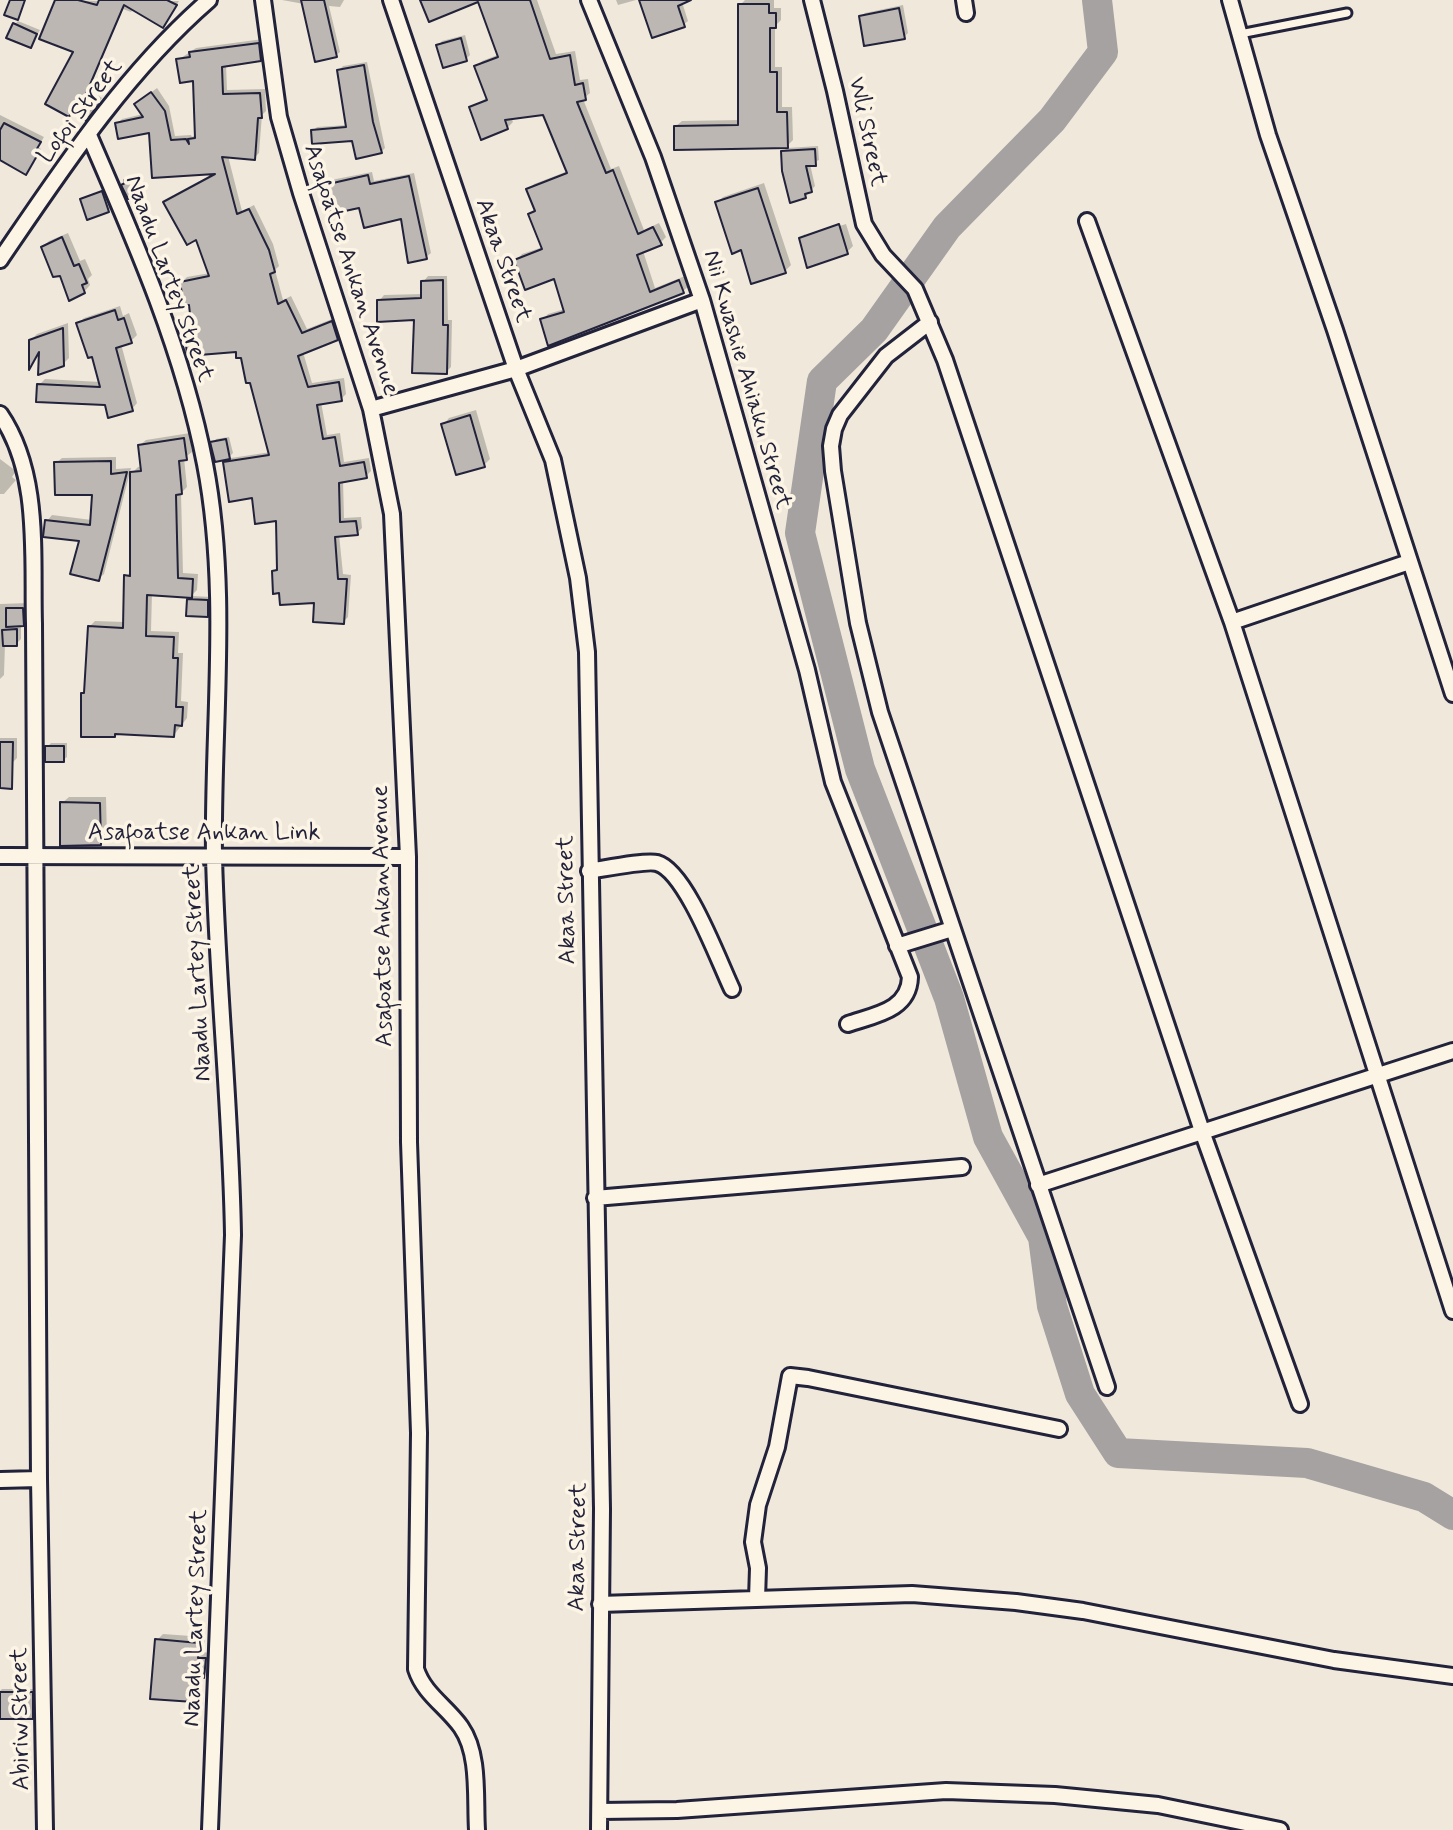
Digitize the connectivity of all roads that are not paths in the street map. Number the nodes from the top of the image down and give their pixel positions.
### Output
1 (209, 0) edge
2 (263, 0) edge
3 (391, 0) edge
4 (589, 0) edge
5 (812, 0) edge
6 (1230, 0) edge
7 (1347, 13) dead end
8 (1240, 34) junction
9 (89, 135) junction
10 (1087, 221) dead end
11 (0, 260) edge
12 (702, 300) junction
13 (930, 322) junction
14 (516, 369) junction
15 (371, 409) junction
16 (0, 414) edge
17 (1409, 562) junction
18 (1232, 622) junction
19 (1453, 694) edge
20 (0, 856) edge
21 (36, 856) junction
22 (214, 856) junction
23 (408, 857) junction
24 (589, 871) junction
25 (946, 931) junction
26 (904, 943) junction
27 (732, 989) dead end
28 (848, 1024) dead end
29 (1453, 1051) edge
30 (1377, 1077) junction
31 (1203, 1134) junction
32 (962, 1167) dead end
33 (1038, 1185) junction
34 (595, 1198) junction
35 (1453, 1311) edge
36 (1107, 1387) dead end
37 (1300, 1404) dead end
38 (1059, 1429) dead end
39 (39, 1479) junction
40 (0, 1480) edge
41 (757, 1599) junction
42 (600, 1604) junction
43 (1453, 1676) edge
44 (600, 1811) junction
45 (45, 1830) edge
46 (210, 1830) edge
47 (477, 1830) edge
48 (599, 1830) edge
49 (1280, 1830) edge

1 - 9 street, Lofoi Street
2 - 15 street, Asafoatse Ankan Avenue
3 - 14 street, Akaa Street
4 - 12 street, Nii Kwashie Ahiaku Street
5 - 13 street, Wli Street
6 - 8 street
7 - 8 lane
8 - 17 street
9 - 11 street, Lofoi Street
9 - 22 street, Naadu Lartey Street
10 - 18 street
12 - 14 street
12 - 26 street, Nii Kwashie Ahiaku Street
13 - 25 street
13 - 31 street, Wli Street
14 - 15 street
14 - 24 street, Akaa Street
15 - 23 street, Asafoatse Ankan Avenue
16 - 21 street, Abiriw Street
17 - 18 street
17 - 19 street
18 - 30 street
20 - 21 street, Asafoatse Ankan Link
21 - 22 street, Asafoatse Ankan Link
21 - 39 street, Abiriw Street
22 - 23 street, Asafoatse Ankan Link
22 - 46 street, Naadu Lartey Street
23 - 47 street, Asafoatse Ankan Avenue
24 - 27 street
24 - 34 street, Akaa Street
25 - 26 street
25 - 33 street
26 - 28 street, Nii Kwashie Ahiaku Street
29 - 30 street
30 - 31 street
30 - 35 street
31 - 33 street
31 - 37 street, Wli Street
32 - 34 street
33 - 36 street
34 - 42 street, Akaa Street
38 - 41 street
39 - 40 street
39 - 45 street, Abiriw Street
41 - 42 street
41 - 43 street
42 - 44 street, Akaa Street
44 - 48 street, Akaa Street
44 - 49 street

